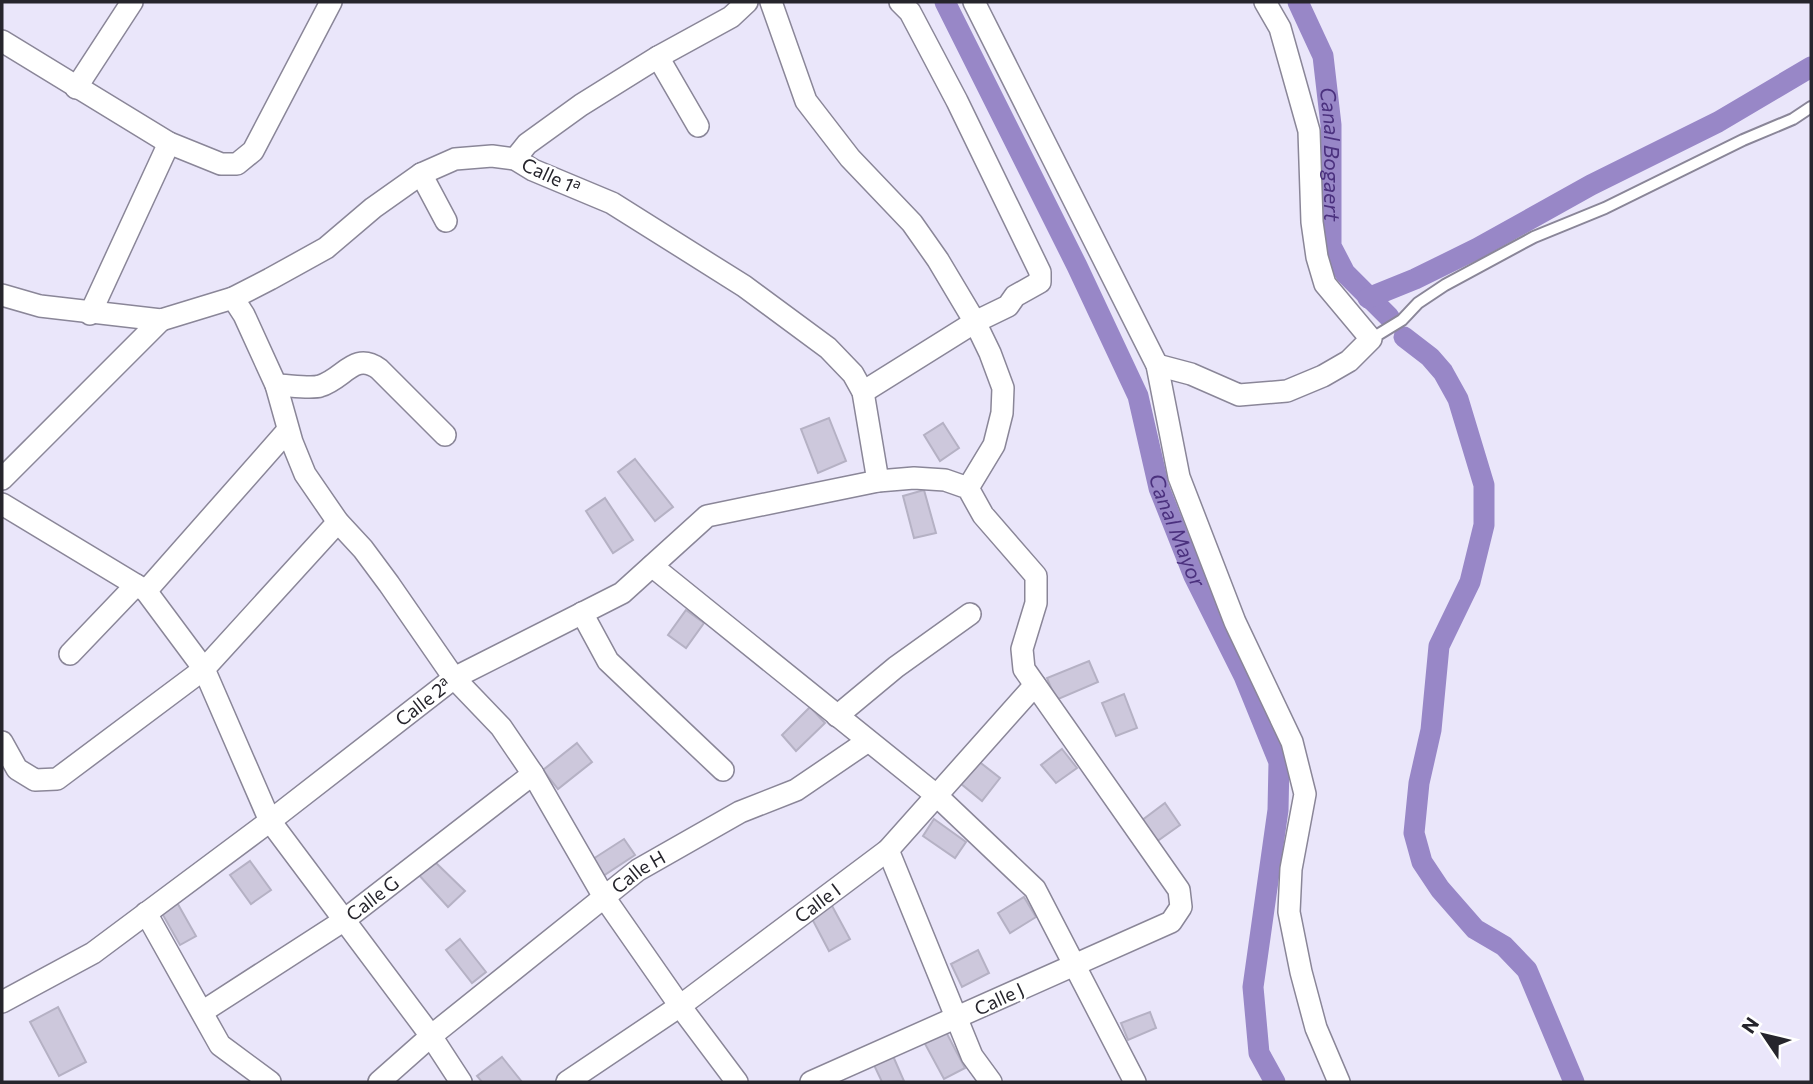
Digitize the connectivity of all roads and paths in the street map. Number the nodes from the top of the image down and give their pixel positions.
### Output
1 (132, 2) edge
2 (331, 2) edge
3 (747, 2) edge
4 (771, 2) edge
5 (900, 2) edge
6 (974, 2) edge
7 (1265, 2) edge
8 (2, 41) edge
9 (658, 57) junction
10 (76, 88) junction
11 (1811, 107) edge
12 (698, 126) dead end
13 (169, 143) junction
14 (515, 159) junction
15 (421, 174) junction
16 (446, 221) dead end
17 (2, 295) edge
18 (233, 298) junction
19 (90, 314) junction
20 (161, 320) junction
21 (975, 322) junction
22 (1371, 339) junction
23 (1157, 365) junction
24 (276, 385) junction
25 (863, 392) junction
26 (288, 430) junction
27 (444, 435) dead end
28 (2, 479) edge
29 (878, 481) junction
30 (968, 488) junction
31 (2, 504) edge
32 (338, 522) junction
33 (652, 566) junction
34 (141, 588) junction
35 (582, 613) junction
36 (970, 614) dead end
37 (70, 654) dead end
38 (204, 669) junction
39 (454, 678) junction
40 (1035, 685) junction
41 (837, 716) junction
42 (869, 741) junction
43 (2, 742) edge
44 (723, 770) dead end
45 (533, 774) junction
46 (936, 795) junction
47 (270, 821) junction
48 (888, 850) junction
49 (604, 897) junction
50 (146, 913) junction
51 (343, 921) junction
52 (1074, 965) junction
53 (2, 1002) edge
54 (680, 1006) junction
55 (202, 1012) junction
56 (957, 1019) junction
57 (431, 1036) junction
58 (270, 1082) edge
59 (379, 1082) edge
60 (461, 1082) edge
61 (567, 1082) edge
62 (737, 1082) edge
63 (811, 1082) edge
64 (991, 1082) edge
65 (1135, 1082) edge
66 (1339, 1082) edge

1 - 10 street
2 - 13 street
3 - 9 street
4 - 21 street
5 - 21 street
6 - 23 street
7 - 22 street
8 - 10 street
9 - 12 street
9 - 14 street
10 - 13 street
11 - 22 lane
13 - 19 street
14 - 15 street, Calle 1ª
14 - 25 street, Calle 1ª
15 - 16 street
15 - 18 street, Calle 1ª
17 - 19 street, Calle 1ª
18 - 20 street, Calle 1ª
18 - 24 street
19 - 20 street, Calle 1ª
20 - 28 street
21 - 25 street
21 - 30 street
22 - 23 street
23 - 66 street
24 - 26 street
24 - 27 street
25 - 29 street, Calle 1ª
26 - 32 street
26 - 34 street
29 - 30 street, Calle 2ª
29 - 33 street, Calle 2ª
30 - 40 street
31 - 34 street
32 - 38 street
32 - 39 street
33 - 35 street, Calle 2ª
33 - 41 street
34 - 37 street
34 - 38 street
35 - 39 street, Calle 2ª
35 - 44 street
36 - 41 street
38 - 43 street
38 - 47 street
39 - 45 street
39 - 47 street, Calle 2ª
40 - 46 street, Calle I
40 - 52 street, Calle J
41 - 42 street
42 - 46 street
42 - 49 street, Calle H
45 - 49 street
45 - 51 street, Calle G
46 - 48 street, Calle I
46 - 52 street
47 - 50 street, Calle 2ª
47 - 51 street
48 - 54 street, Calle I
48 - 56 street
49 - 54 street
49 - 57 street, Calle H
50 - 53 street, Calle 2ª
50 - 55 street
51 - 55 street, Calle G
51 - 57 street
52 - 56 street, Calle J
52 - 65 street
54 - 61 street, Calle I
54 - 62 street
55 - 58 street
56 - 63 street, Calle J
56 - 64 street
57 - 59 street, Calle H
57 - 60 street

